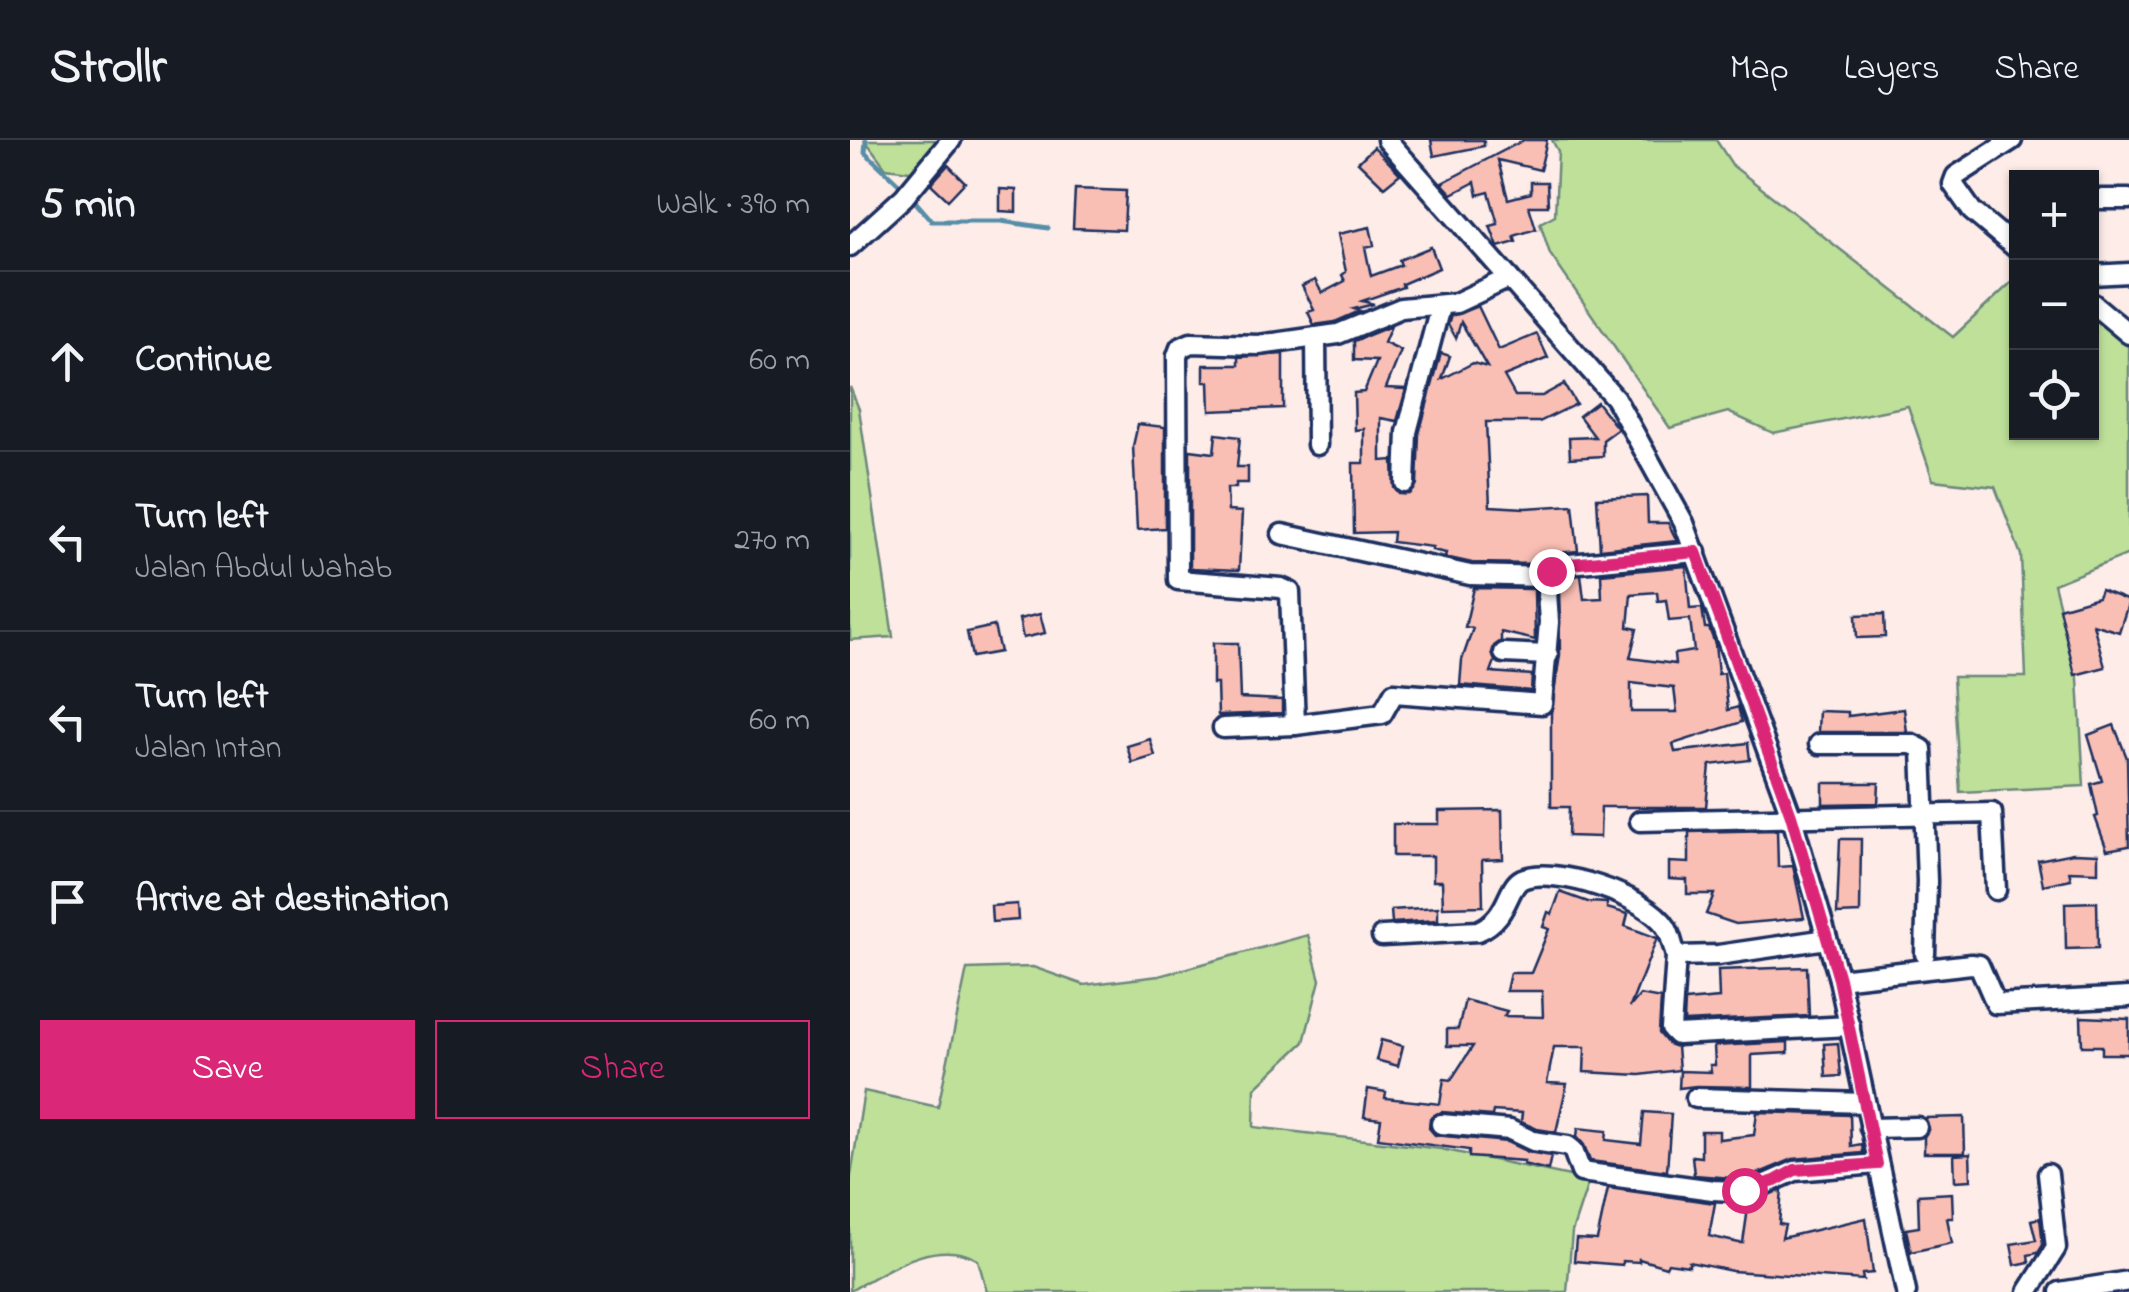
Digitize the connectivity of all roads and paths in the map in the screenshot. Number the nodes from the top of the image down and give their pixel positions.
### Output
1 (951, 140) edge
2 (1387, 140) edge
3 (2012, 140) edge
4 (2129, 199) edge
5 (2099, 200) edge
6 (2009, 229) edge
7 (1998, 236) junction
8 (2009, 243) edge
9 (850, 246) edge
10 (2129, 273) edge
11 (2099, 275) edge
12 (1509, 278) junction
13 (1440, 307) junction
14 (2099, 309) edge
15 (2129, 334) edge
16 (1316, 337) junction
17 (1317, 445) dead end
18 (1405, 483) dead end
19 (1282, 534) dead end
20 (1696, 552) junction
21 (1546, 577) junction
22 (1504, 653) dead end
23 (1548, 655) junction
24 (1295, 725) junction
25 (1223, 728) dead end
26 (1819, 744) dead end
27 (1791, 815) junction
28 (1925, 815) junction
29 (1640, 821) dead end
30 (1996, 890) dead end
31 (1382, 936) dead end
32 (1827, 939) junction
33 (1925, 954) dead end
34 (1676, 956) junction
35 (1839, 979) junction
36 (2129, 997) edge
37 (1850, 1026) junction
38 (1696, 1098) dead end
39 (1865, 1103) junction
40 (1440, 1124) dead end
41 (1918, 1127) dead end
42 (1870, 1128) junction
43 (1877, 1164) junction
44 (2048, 1174) dead end
45 (2129, 1281) edge
46 (1906, 1292) edge
47 (2028, 1292) edge
48 (2060, 1292) edge

1 - 9 street
2 - 12 street
3 - 7 street
4 - 5 street
6 - 7 street
7 - 8 street
10 - 11 street
12 - 13 street
12 - 20 street
13 - 16 street
13 - 18 street
14 - 15 street
16 - 17 street
16 - 24 street
19 - 21 street
20 - 21 street
20 - 27 street
21 - 23 street
22 - 23 street
23 - 24 street
24 - 25 street
26 - 28 street
27 - 28 street
27 - 29 street
27 - 32 street
28 - 30 street
28 - 33 street
31 - 34 street
32 - 34 street
32 - 35 street
34 - 37 street
35 - 36 street
35 - 37 street
37 - 39 street
38 - 39 street
39 - 42 street
40 - 43 street
41 - 42 street
42 - 43 street
43 - 46 street
44 - 47 street
45 - 48 street

